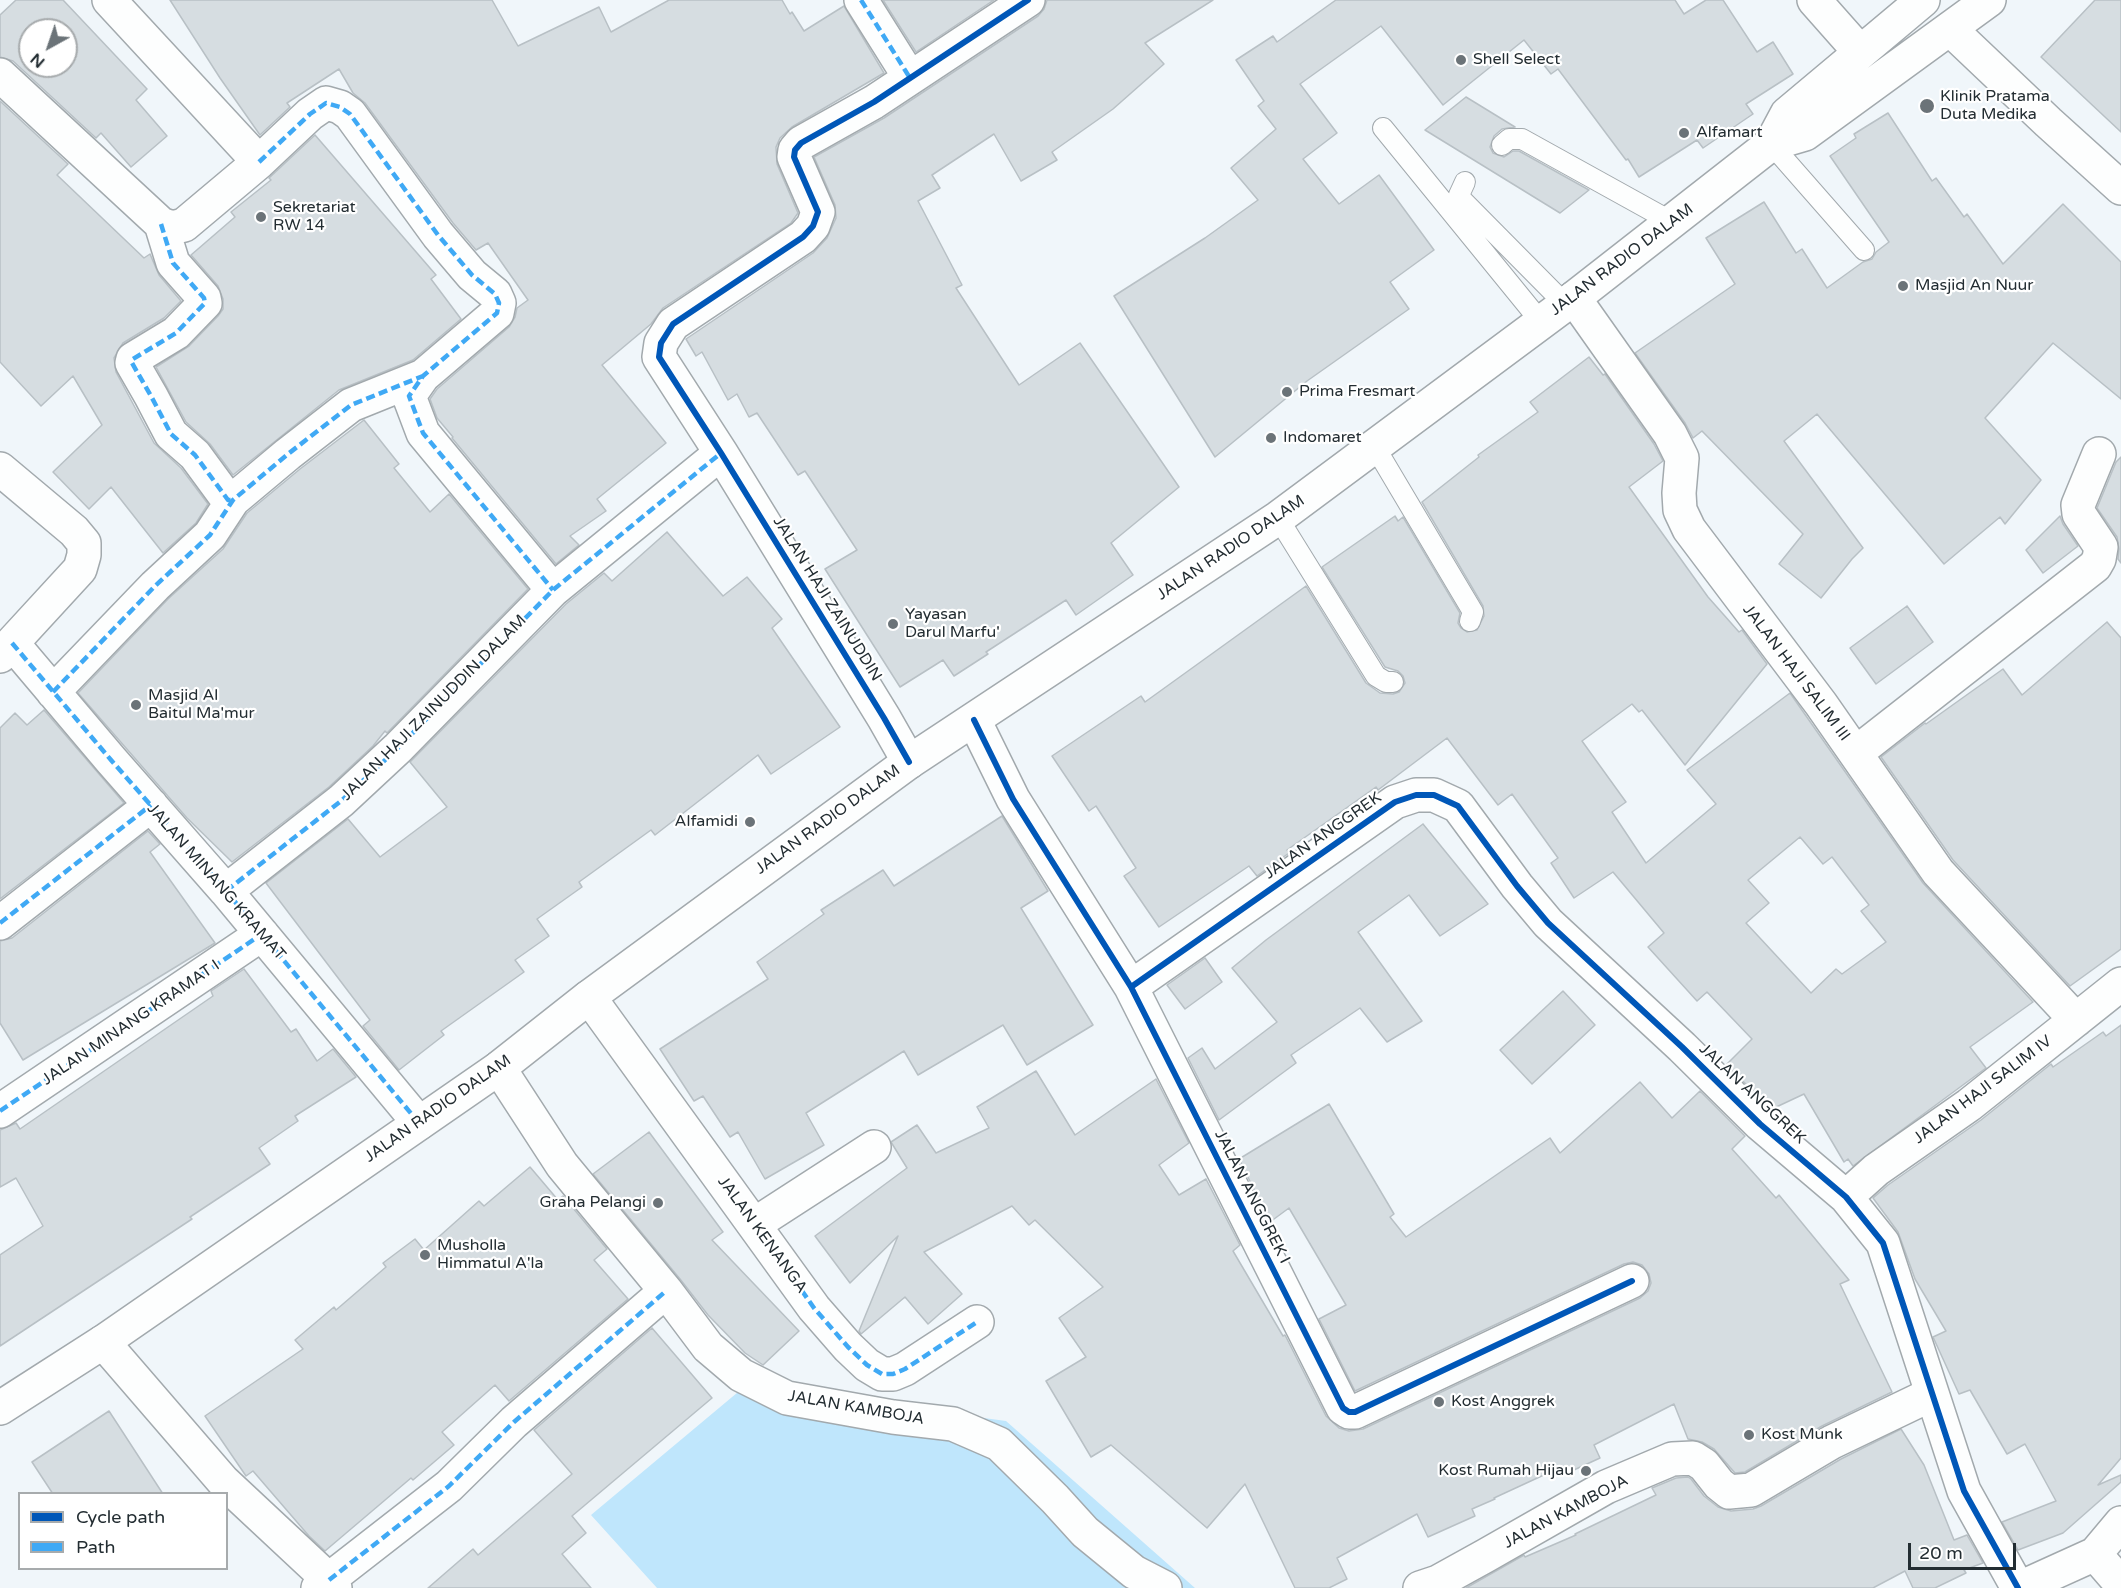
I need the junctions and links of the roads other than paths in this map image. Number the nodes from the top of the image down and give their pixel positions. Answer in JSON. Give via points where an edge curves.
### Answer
{"nodes":[{"id":1,"x":109,"y":0,"type":"edge"},
{"id":2,"x":861,"y":0,"type":"edge"},
{"id":3,"x":1028,"y":0,"type":"edge"},
{"id":4,"x":1814,"y":0,"type":"edge"},
{"id":5,"x":1923,"y":0,"type":"edge"},
{"id":6,"x":1989,"y":0,"type":"edge"},
{"id":7,"x":1950,"y":29,"type":"junction"},
{"id":8,"x":1860,"y":52,"type":"junction"},
{"id":9,"x":0,"y":75,"type":"edge"},
{"id":10,"x":910,"y":78,"type":"junction"},
{"id":11,"x":1383,"y":128,"type":"dead end"},
{"id":12,"x":1771,"y":144,"type":"junction"},
{"id":13,"x":1502,"y":145,"type":"dead end"},
{"id":14,"x":259,"y":162,"type":"junction"},
{"id":15,"x":1465,"y":182,"type":"dead end"},
{"id":16,"x":2121,"y":188,"type":"edge"},
{"id":17,"x":1672,"y":222,"type":"junction"},
{"id":18,"x":161,"y":224,"type":"junction"},
{"id":19,"x":1864,"y":250,"type":"dead end"},
{"id":20,"x":1560,"y":308,"type":"junction"},
{"id":21,"x":423,"y":376,"type":"junction"},
{"id":22,"x":1375,"y":447,"type":"junction"},
{"id":23,"x":721,"y":453,"type":"junction"},
{"id":24,"x":2099,"y":454,"type":"dead end"},
{"id":25,"x":0,"y":469,"type":"edge"},
{"id":26,"x":233,"y":500,"type":"junction"},
{"id":27,"x":1278,"y":518,"type":"junction"},
{"id":28,"x":553,"y":590,"type":"junction"},
{"id":29,"x":1470,"y":621,"type":"dead end"},
{"id":30,"x":6,"y":650,"type":"edge"},
{"id":31,"x":1393,"y":682,"type":"dead end"},
{"id":32,"x":53,"y":692,"type":"junction"},
{"id":33,"x":974,"y":720,"type":"junction"},
{"id":34,"x":1856,"y":753,"type":"junction"},
{"id":35,"x":909,"y":762,"type":"junction"},
{"id":36,"x":151,"y":806,"type":"junction"},
{"id":37,"x":226,"y":891,"type":"junction"},
{"id":38,"x":0,"y":923,"type":"edge"},
{"id":39,"x":262,"y":934,"type":"junction"},
{"id":40,"x":2121,"y":984,"type":"edge"},
{"id":41,"x":1131,"y":987,"type":"junction"},
{"id":42,"x":589,"y":996,"type":"junction"},
{"id":43,"x":2076,"y":1020,"type":"junction"},
{"id":44,"x":499,"y":1068,"type":"junction"},
{"id":45,"x":0,"y":1111,"type":"edge"},
{"id":46,"x":418,"y":1123,"type":"junction"},
{"id":47,"x":874,"y":1147,"type":"dead end"},
{"id":48,"x":1846,"y":1197,"type":"junction"},
{"id":49,"x":755,"y":1224,"type":"junction"},
{"id":50,"x":1632,"y":1281,"type":"dead end"},
{"id":51,"x":666,"y":1291,"type":"junction"},
{"id":52,"x":977,"y":1322,"type":"dead end"},
{"id":53,"x":104,"y":1342,"type":"junction"},
{"id":54,"x":1932,"y":1394,"type":"junction"},
{"id":55,"x":0,"y":1408,"type":"edge"},
{"id":56,"x":2121,"y":1523,"type":"edge"},
{"id":57,"x":2095,"y":1554,"type":"junction"},
{"id":58,"x":2121,"y":1584,"type":"edge"},
{"id":59,"x":327,"y":1585,"type":"edge"},
{"id":60,"x":1433,"y":1586,"type":"edge"},
{"id":61,"x":1165,"y":1588,"type":"edge"},
{"id":62,"x":2019,"y":1588,"type":"edge"}],
"edges":[{"from":1,"to":14,"type":"street"},
{"from":2,"to":10,"type":"street"},
{"from":3,"to":10,"type":"street"},
{"from":4,"to":8,"type":"street"},
{"from":5,"to":8,"type":"street","name":"JALAN RADIO DALAM"},
{"from":6,"to":7,"type":"street","name":"JALAN RADIO DALAM"},
{"from":7,"to":12,"type":"street","name":"JALAN RADIO DALAM","via":[[1805,134]]},
{"from":7,"to":16,"type":"street"},
{"from":8,"to":12,"type":"street","name":"JALAN RADIO DALAM","via":[[1787,114]]},
{"from":9,"to":18,"type":"street"},
{"from":10,"to":23,"type":"street","name":"JALAN HAJI ZAINUDDIN","via":[[801,143],[794,157],[818,212],[813,226],[803,237],[673,324],[661,344],[659,357]]},
{"from":11,"to":20,"type":"lane"},
{"from":12,"to":17,"type":"street","name":"JALAN RADIO DALAM"},
{"from":12,"to":19,"type":"lane"},
{"from":13,"to":17,"type":"lane","via":[[1509,139],[1522,140]]},
{"from":14,"to":18,"type":"street","via":[[184,225],[172,228]]},
{"from":14,"to":21,"type":"street","via":[[326,103],[340,107],[350,114],[438,235],[472,275],[495,294],[499,303],[497,313]]},
{"from":15,"to":20,"type":"lane","via":[[1459,195],[1462,201]]},
{"from":17,"to":20,"type":"street","name":"JALAN RADIO DALAM"},
{"from":18,"to":26,"type":"street","via":[[174,263],[205,303],[176,333],[132,363],[171,434],[195,455],[228,500]]},
{"from":20,"to":22,"type":"street","name":"JALAN RADIO DALAM"},
{"from":20,"to":34,"type":"street","name":"JALAN HAJI SALIM III","via":[[1670,434],[1682,458],[1679,501],[1689,529]]},
{"from":21,"to":26,"type":"street","via":[[351,405]]},
{"from":21,"to":28,"type":"street","via":[[408,396],[423,433]]},
{"from":22,"to":27,"type":"street","name":"JALAN RADIO DALAM"},
{"from":22,"to":29,"type":"lane","via":[[1473,612]]},
{"from":23,"to":28,"type":"street"},
{"from":23,"to":35,"type":"street","name":"JALAN HAJI ZAINUDDIN"},
{"from":24,"to":34,"type":"street","via":[[2078,505],[2079,514],[2101,547],[2095,566]]},
{"from":25,"to":30,"type":"street","via":[[84,543],[80,569]]},
{"from":26,"to":32,"type":"street","via":[[210,535]]},
{"from":27,"to":31,"type":"lane","via":[[1376,676]]},
{"from":27,"to":33,"type":"street","name":"JALAN RADIO DALAM"},
{"from":28,"to":37,"type":"street","name":"JALAN HAJI ZAINUDDIN DALAM","via":[[341,801]]},
{"from":30,"to":32,"type":"street","name":"JALAN MINANG KRAMAT"},
{"from":32,"to":36,"type":"street","name":"JALAN MINANG KRAMAT"},
{"from":33,"to":35,"type":"street","name":"JALAN RADIO DALAM"},
{"from":33,"to":41,"type":"street","via":[[1013,799]]},
{"from":34,"to":43,"type":"street","name":"JALAN HAJI SALIM III","via":[[1938,872]]},
{"from":35,"to":42,"type":"street","name":"JALAN RADIO DALAM"},
{"from":36,"to":37,"type":"street","name":"JALAN MINANG KRAMAT"},
{"from":36,"to":38,"type":"street"},
{"from":37,"to":39,"type":"street","name":"JALAN MINANG KRAMAT"},
{"from":39,"to":45,"type":"street","name":"JALAN MINANG KRAMAT I"},
{"from":39,"to":46,"type":"street","name":"JALAN MINANG KRAMAT"},
{"from":40,"to":43,"type":"street","name":"JALAN HAJI SALIM IV"},
{"from":41,"to":48,"type":"street","name":"JALAN ANGGREK","via":[[1395,802],[1416,795],[1434,795],[1458,806],[1548,923],[1760,1124]]},
{"from":41,"to":50,"type":"street","name":"JALAN ANGGREK I","via":[[1349,1412]]},
{"from":42,"to":44,"type":"street","name":"JALAN RADIO DALAM"},
{"from":42,"to":49,"type":"street","name":"JALAN KENANGA"},
{"from":43,"to":48,"type":"street","name":"JALAN HAJI SALIM IV","via":[[1969,1105],[1876,1170]]},
{"from":44,"to":46,"type":"street","name":"JALAN RADIO DALAM"},
{"from":44,"to":51,"type":"street","name":"JALAN KAMBOJA","via":[[562,1165]]},
{"from":46,"to":53,"type":"street","name":"JALAN RADIO DALAM"},
{"from":47,"to":49,"type":"street"},
{"from":48,"to":54,"type":"street","name":"JALAN ANGGREK","via":[[1883,1243]]},
{"from":49,"to":52,"type":"street","name":"JALAN KENANGA","via":[[814,1308],[854,1353],[882,1374],[905,1369]]},
{"from":51,"to":59,"type":"street","via":[[514,1422],[449,1486]]},
{"from":51,"to":61,"type":"street","name":"JALAN KAMBOJA","via":[[708,1347],[741,1375],[787,1398],[953,1424],[999,1444],[1085,1532],[1134,1572]]},
{"from":53,"to":55,"type":"street","name":"JALAN RADIO DALAM"},
{"from":53,"to":59,"type":"street","via":[[223,1480]]},
{"from":54,"to":60,"type":"street","name":"JALAN KAMBOJA","via":[[1832,1442],[1751,1490],[1729,1492],[1693,1458],[1672,1459],[1606,1487]]},
{"from":54,"to":62,"type":"street","name":"JALAN ANGGREK","via":[[1964,1491]]},
{"from":56,"to":57,"type":"street"},
{"from":57,"to":58,"type":"street"},
{"from":57,"to":62,"type":"street"}]}
